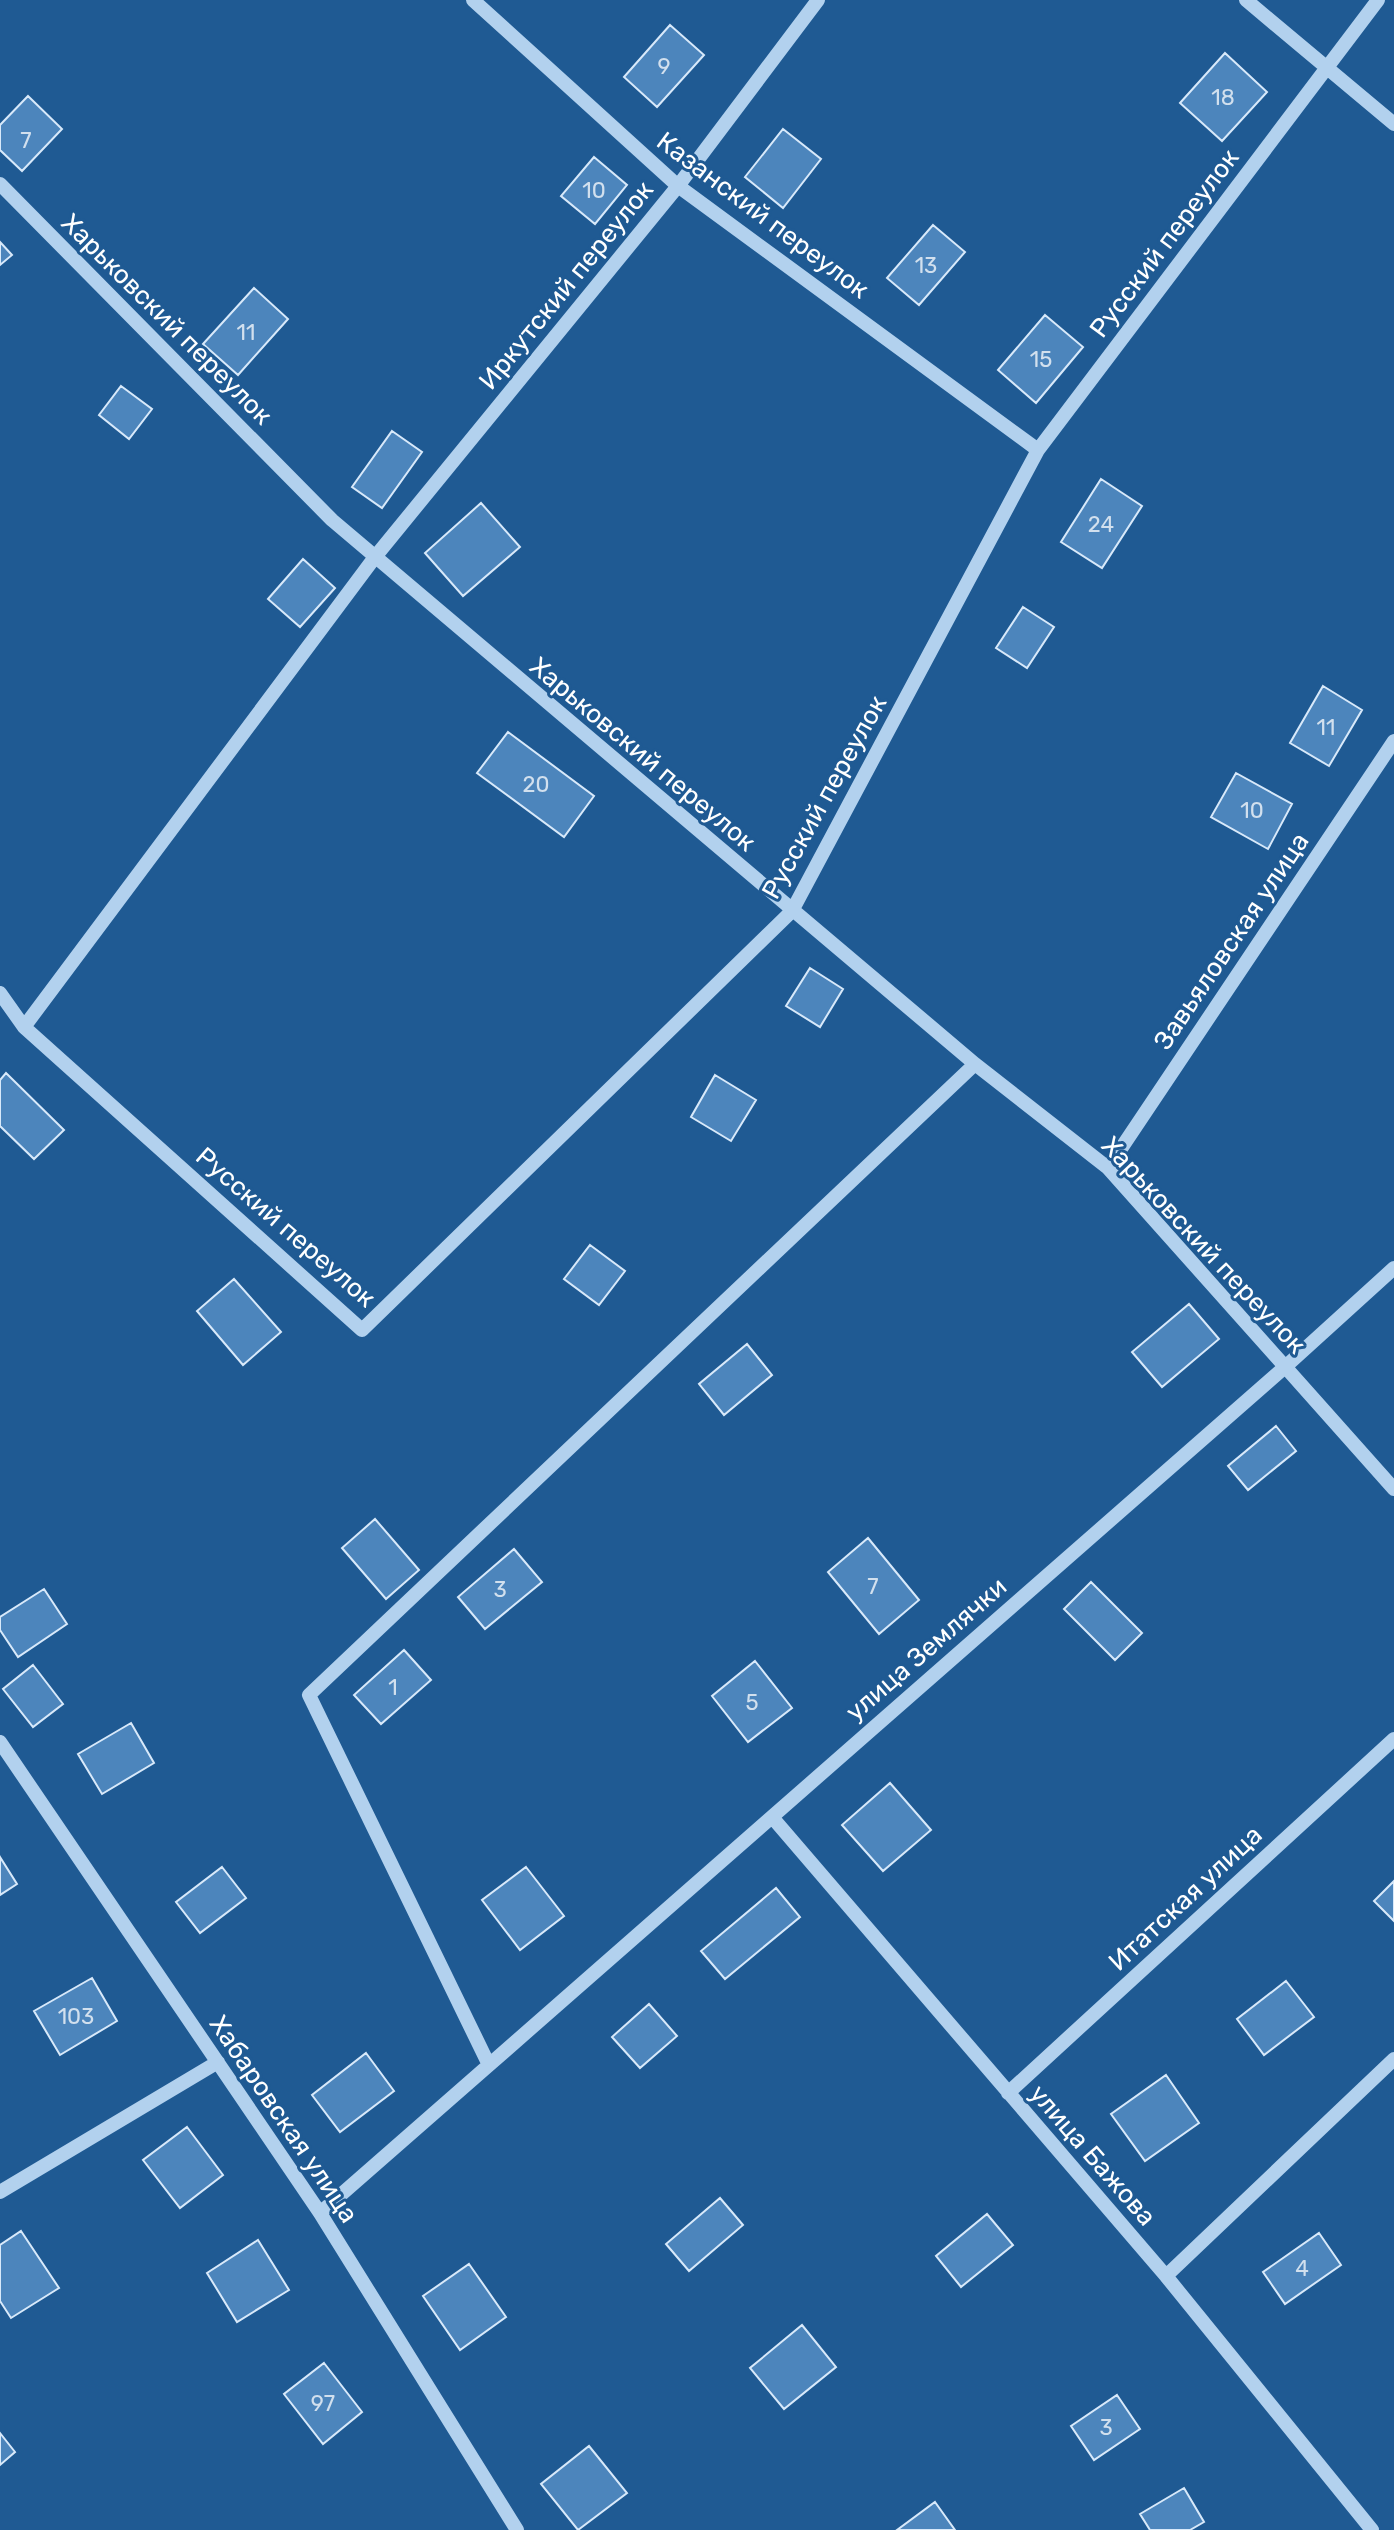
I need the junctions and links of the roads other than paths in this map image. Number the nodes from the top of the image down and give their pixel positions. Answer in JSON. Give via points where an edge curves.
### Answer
{"nodes":[{"id":1,"x":473,"y":0,"type":"edge"},
{"id":2,"x":818,"y":0,"type":"edge"},
{"id":3,"x":1246,"y":0,"type":"edge"},
{"id":4,"x":1378,"y":0,"type":"edge"},
{"id":5,"x":1326,"y":68,"type":"junction"},
{"id":6,"x":1394,"y":124,"type":"edge"},
{"id":7,"x":0,"y":184,"type":"edge"},
{"id":8,"x":678,"y":186,"type":"junction"},
{"id":9,"x":1038,"y":450,"type":"junction"},
{"id":10,"x":375,"y":557,"type":"junction"},
{"id":11,"x":1394,"y":741,"type":"edge"},
{"id":12,"x":792,"y":911,"type":"junction"},
{"id":13,"x":0,"y":993,"type":"edge"},
{"id":14,"x":24,"y":1027,"type":"junction"},
{"id":15,"x":975,"y":1064,"type":"junction"},
{"id":16,"x":1108,"y":1168,"type":"junction"},
{"id":17,"x":1394,"y":1268,"type":"edge"},
{"id":18,"x":1285,"y":1367,"type":"junction"},
{"id":19,"x":1394,"y":1489,"type":"edge"},
{"id":20,"x":1394,"y":1739,"type":"edge"},
{"id":21,"x":0,"y":1742,"type":"edge"},
{"id":22,"x":772,"y":1817,"type":"junction"},
{"id":23,"x":1394,"y":2059,"type":"edge"},
{"id":24,"x":218,"y":2062,"type":"junction"},
{"id":25,"x":489,"y":2065,"type":"junction"},
{"id":26,"x":1008,"y":2093,"type":"junction"},
{"id":27,"x":0,"y":2192,"type":"edge"},
{"id":28,"x":320,"y":2213,"type":"junction"},
{"id":29,"x":1166,"y":2276,"type":"junction"},
{"id":30,"x":517,"y":2530,"type":"edge"},
{"id":31,"x":1372,"y":2530,"type":"edge"}],
"edges":[{"from":1,"to":8,"type":"street","name":"Казанский переулок"},
{"from":2,"to":8,"type":"street","name":"Иркутский переулок"},
{"from":3,"to":5,"type":"street"},
{"from":4,"to":5,"type":"street","name":"Русский переулок"},
{"from":5,"to":6,"type":"street"},
{"from":5,"to":9,"type":"street","name":"Русский переулок"},
{"from":7,"to":10,"type":"street","name":"Харьковский переулок","via":[[332,520]]},
{"from":8,"to":9,"type":"street","name":"Казанский переулок"},
{"from":8,"to":10,"type":"street","name":"Иркутский переулок"},
{"from":9,"to":12,"type":"street","name":"Русский переулок"},
{"from":10,"to":12,"type":"street","name":"Харьковский переулок"},
{"from":10,"to":14,"type":"street","name":"Иркутский переулок"},
{"from":11,"to":16,"type":"street","name":"Завьяловская улица"},
{"from":12,"to":14,"type":"street","name":"Русский переулок","via":[[362,1330]]},
{"from":12,"to":15,"type":"street","name":"Харьковский переулок"},
{"from":13,"to":14,"type":"street","name":"Русский переулок"},
{"from":15,"to":16,"type":"street","name":"Харьковский переулок"},
{"from":15,"to":25,"type":"street","via":[[309,1695]]},
{"from":16,"to":18,"type":"street","name":"Харьковский переулок"},
{"from":17,"to":18,"type":"street","name":"улица Землячки"},
{"from":18,"to":19,"type":"street","name":"Харьковский переулок"},
{"from":18,"to":22,"type":"street","name":"улица Землячки"},
{"from":20,"to":26,"type":"street","name":"Итатская улица"},
{"from":21,"to":24,"type":"street","name":"Хабаровская улица"},
{"from":22,"to":25,"type":"street","name":"улица Землячки"},
{"from":22,"to":26,"type":"street","name":"улица Бажова"},
{"from":23,"to":29,"type":"street"},
{"from":24,"to":27,"type":"street"},
{"from":24,"to":28,"type":"street","name":"Хабаровская улица"},
{"from":25,"to":28,"type":"street","name":"улица Землячки"},
{"from":26,"to":29,"type":"street","name":"улица Бажова"},
{"from":28,"to":30,"type":"street","name":"Хабаровская улица"},
{"from":29,"to":31,"type":"street","name":"улица Бажова"}]}
